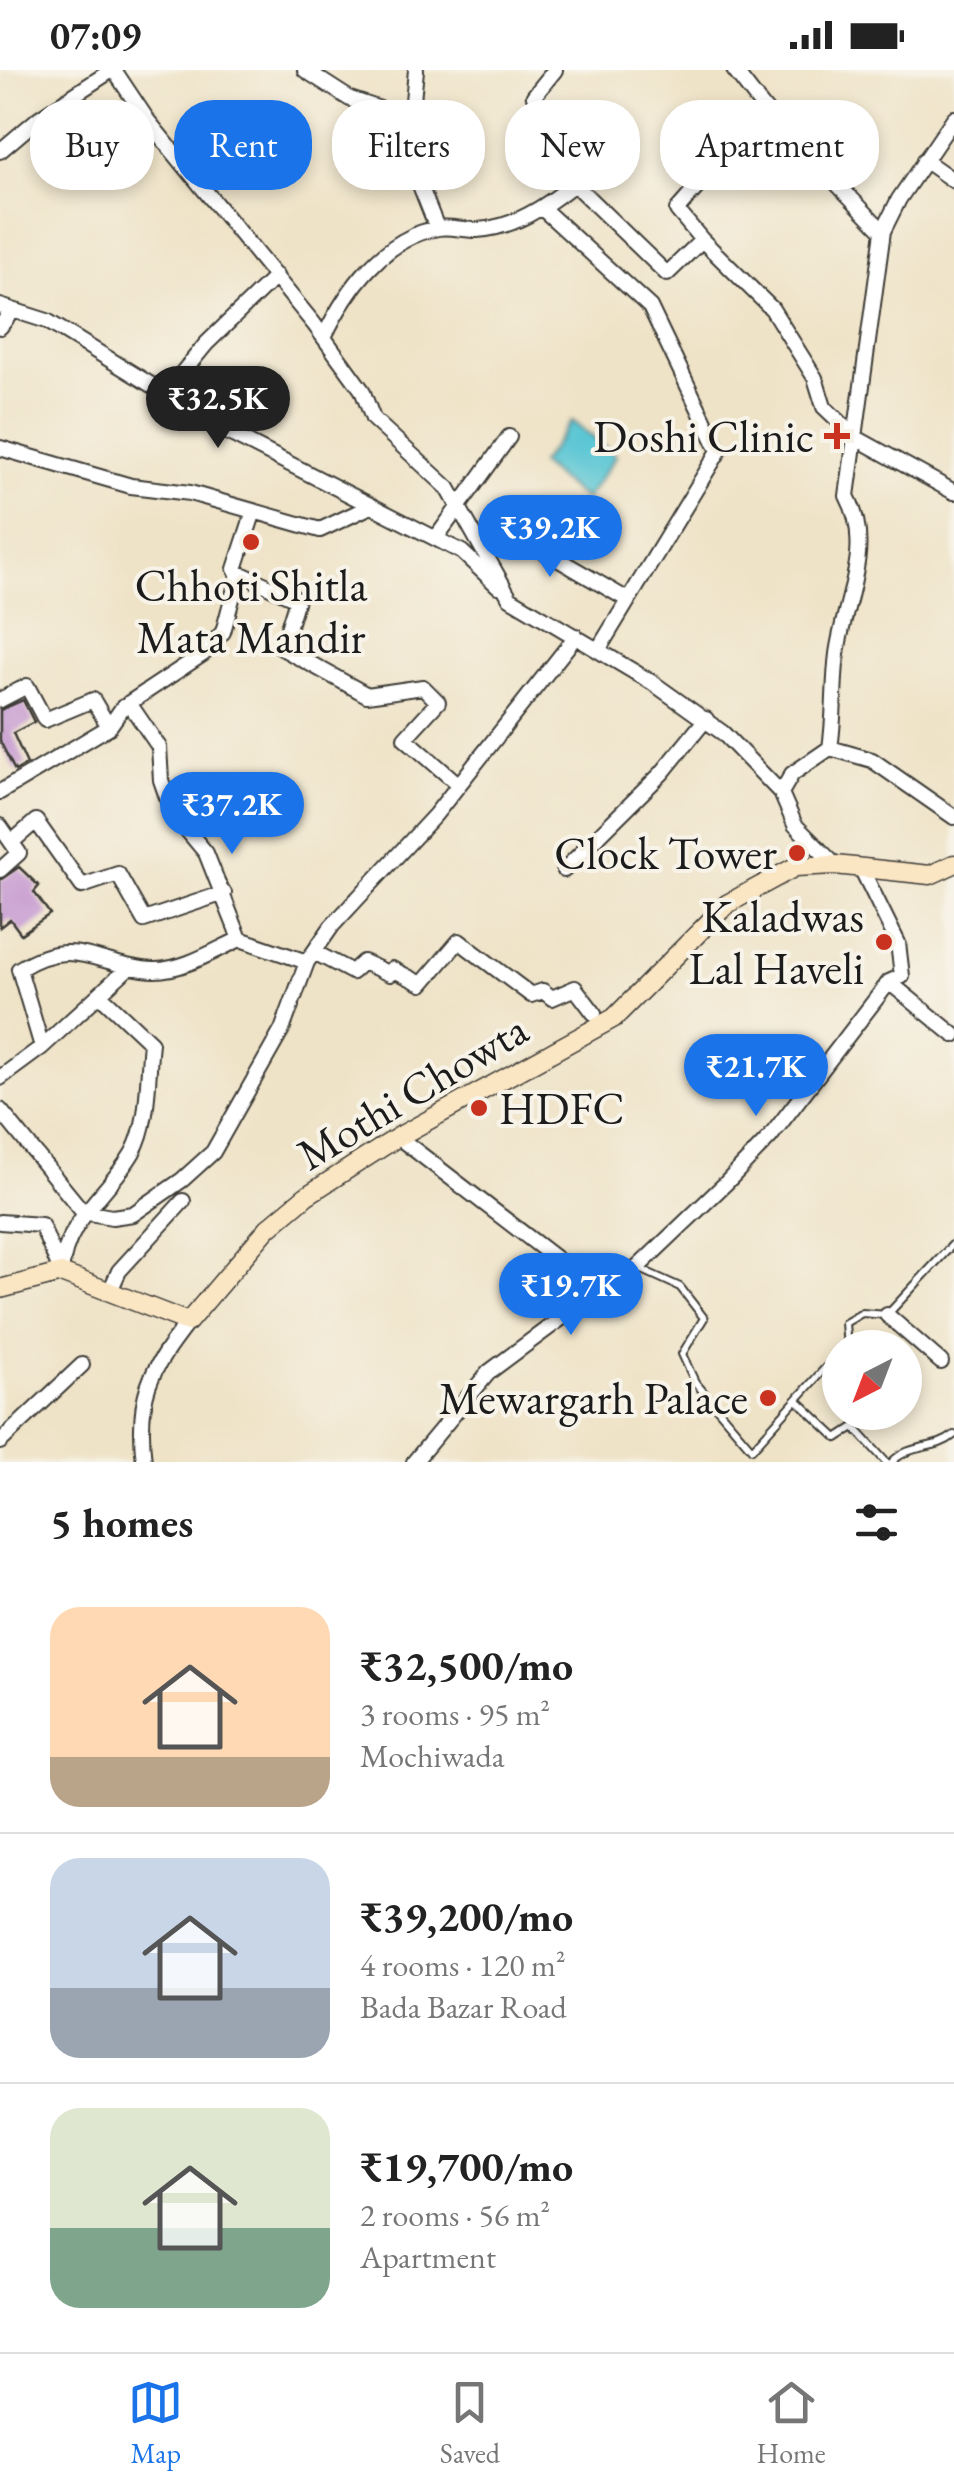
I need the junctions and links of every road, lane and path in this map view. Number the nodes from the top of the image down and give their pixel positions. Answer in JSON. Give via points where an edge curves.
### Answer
{"nodes":[{"id":1,"x":113,"y":70,"type":"edge"},
{"id":2,"x":305,"y":70,"type":"edge"},
{"id":3,"x":340,"y":70,"type":"edge"},
{"id":4,"x":416,"y":70,"type":"edge"},
{"id":5,"x":555,"y":70,"type":"edge"},
{"id":6,"x":734,"y":70,"type":"edge"},
{"id":7,"x":327,"y":84,"type":"junction"},
{"id":8,"x":353,"y":100,"type":"edge"},
{"id":9,"x":413,"y":100,"type":"edge"},
{"id":10,"x":537,"y":100,"type":"edge"},
{"id":11,"x":757,"y":100,"type":"edge"},
{"id":12,"x":954,"y":118,"type":"edge"},
{"id":13,"x":0,"y":151,"type":"edge"},
{"id":14,"x":924,"y":160,"type":"junction"},
{"id":15,"x":954,"y":181,"type":"edge"},
{"id":16,"x":422,"y":190,"type":"edge"},
{"id":17,"x":566,"y":190,"type":"edge"},
{"id":18,"x":580,"y":190,"type":"edge"},
{"id":19,"x":695,"y":190,"type":"edge"},
{"id":20,"x":844,"y":190,"type":"edge"},
{"id":21,"x":543,"y":208,"type":"junction"},
{"id":22,"x":437,"y":228,"type":"junction"},
{"id":23,"x":883,"y":230,"type":"junction"},
{"id":24,"x":702,"y":240,"type":"junction"},
{"id":25,"x":276,"y":276,"type":"junction"},
{"id":26,"x":6,"y":308,"type":"edge"},
{"id":27,"x":0,"y":328,"type":"edge"},
{"id":28,"x":324,"y":337,"type":"junction"},
{"id":29,"x":164,"y":395,"type":"junction"},
{"id":30,"x":509,"y":438,"type":"dead end"},
{"id":31,"x":858,"y":439,"type":"junction"},
{"id":32,"x":0,"y":448,"type":"edge"},
{"id":33,"x":954,"y":492,"type":"edge"},
{"id":34,"x":458,"y":505,"type":"junction"},
{"id":35,"x":371,"y":506,"type":"junction"},
{"id":36,"x":253,"y":514,"type":"junction"},
{"id":37,"x":494,"y":522,"type":"dead end"},
{"id":38,"x":436,"y":538,"type":"junction"},
{"id":39,"x":239,"y":573,"type":"junction"},
{"id":40,"x":510,"y":598,"type":"junction"},
{"id":41,"x":628,"y":600,"type":"junction"},
{"id":42,"x":576,"y":636,"type":"junction"},
{"id":43,"x":598,"y":650,"type":"junction"},
{"id":44,"x":0,"y":700,"type":"edge"},
{"id":45,"x":126,"y":705,"type":"junction"},
{"id":46,"x":706,"y":719,"type":"junction"},
{"id":47,"x":109,"y":727,"type":"junction"},
{"id":48,"x":830,"y":748,"type":"junction"},
{"id":49,"x":459,"y":785,"type":"junction"},
{"id":50,"x":0,"y":792,"type":"edge"},
{"id":51,"x":781,"y":792,"type":"junction"},
{"id":52,"x":954,"y":816,"type":"edge"},
{"id":53,"x":0,"y":826,"type":"edge"},
{"id":54,"x":12,"y":842,"type":"junction"},
{"id":55,"x":954,"y":864,"type":"edge"},
{"id":56,"x":835,"y":865,"type":"junction"},
{"id":57,"x":0,"y":870,"type":"edge"},
{"id":58,"x":564,"y":870,"type":"dead end"},
{"id":59,"x":862,"y":870,"type":"junction"},
{"id":60,"x":224,"y":893,"type":"junction"},
{"id":61,"x":240,"y":938,"type":"junction"},
{"id":62,"x":310,"y":957,"type":"junction"},
{"id":63,"x":129,"y":966,"type":"junction"},
{"id":64,"x":19,"y":969,"type":"junction"},
{"id":65,"x":0,"y":971,"type":"edge"},
{"id":66,"x":889,"y":982,"type":"junction"},
{"id":67,"x":100,"y":995,"type":"junction"},
{"id":68,"x":594,"y":1013,"type":"dead end"},
{"id":69,"x":954,"y":1034,"type":"edge"},
{"id":70,"x":42,"y":1047,"type":"junction"},
{"id":71,"x":0,"y":1078,"type":"edge"},
{"id":72,"x":0,"y":1110,"type":"edge"},
{"id":73,"x":398,"y":1137,"type":"junction"},
{"id":74,"x":183,"y":1201,"type":"dead end"},
{"id":75,"x":83,"y":1212,"type":"junction"},
{"id":76,"x":0,"y":1222,"type":"edge"},
{"id":77,"x":954,"y":1244,"type":"edge"},
{"id":78,"x":638,"y":1268,"type":"junction"},
{"id":79,"x":61,"y":1272,"type":"junction"},
{"id":80,"x":0,"y":1288,"type":"edge"},
{"id":81,"x":110,"y":1290,"type":"junction"},
{"id":82,"x":598,"y":1291,"type":"junction"},
{"id":83,"x":887,"y":1316,"type":"junction"},
{"id":84,"x":188,"y":1322,"type":"junction"},
{"id":85,"x":845,"y":1330,"type":"edge"},
{"id":86,"x":941,"y":1362,"type":"dead end"},
{"id":87,"x":82,"y":1365,"type":"dead end"},
{"id":88,"x":822,"y":1372,"type":"edge"},
{"id":89,"x":798,"y":1401,"type":"junction"},
{"id":90,"x":954,"y":1435,"type":"edge"},
{"id":91,"x":0,"y":1442,"type":"edge"},
{"id":92,"x":144,"y":1462,"type":"edge"},
{"id":93,"x":414,"y":1462,"type":"edge"},
{"id":94,"x":889,"y":1462,"type":"edge"}],
"edges":[{"from":1,"to":13,"type":"street"},
{"from":1,"to":25,"type":"street"},
{"from":2,"to":7,"type":"street"},
{"from":3,"to":7,"type":"street"},
{"from":4,"to":9,"type":"street"},
{"from":5,"to":10,"type":"street"},
{"from":6,"to":11,"type":"street"},
{"from":7,"to":8,"type":"street"},
{"from":12,"to":14,"type":"street"},
{"from":14,"to":15,"type":"street"},
{"from":14,"to":23,"type":"street"},
{"from":16,"to":22,"type":"street"},
{"from":17,"to":21,"type":"street"},
{"from":18,"to":24,"type":"street","via":[[667,274]]},
{"from":19,"to":24,"type":"street","via":[[677,210]]},
{"from":20,"to":23,"type":"street"},
{"from":21,"to":22,"type":"street","via":[[481,230]]},
{"from":21,"to":41,"type":"street","via":[[650,307],[719,452]]},
{"from":22,"to":28,"type":"street","via":[[396,246],[346,292]]},
{"from":23,"to":31,"type":"street"},
{"from":24,"to":31,"type":"street","via":[[772,309],[815,378],[824,407]]},
{"from":25,"to":28,"type":"street"},
{"from":25,"to":29,"type":"street"},
{"from":26,"to":27,"type":"street"},
{"from":26,"to":29,"type":"street","via":[[47,320]]},
{"from":28,"to":34,"type":"street","via":[[362,390],[373,418]]},
{"from":29,"to":35,"type":"street"},
{"from":30,"to":34,"type":"street"},
{"from":31,"to":33,"type":"street"},
{"from":31,"to":48,"type":"street","via":[[847,496],[860,518],[856,578],[836,658]]},
{"from":32,"to":36,"type":"street"},
{"from":34,"to":38,"type":"street"},
{"from":34,"to":40,"type":"street"},
{"from":35,"to":36,"type":"street","via":[[320,530]]},
{"from":35,"to":38,"type":"street"},
{"from":36,"to":39,"type":"street"},
{"from":37,"to":41,"type":"street"},
{"from":38,"to":40,"type":"street","via":[[462,552]]},
{"from":39,"to":45,"type":"street","via":[[223,632],[203,654]]},
{"from":39,"to":49,"type":"street","via":[[296,599],[282,648],[368,695],[423,687],[438,702],[406,738]]},
{"from":40,"to":42,"type":"street"},
{"from":41,"to":43,"type":"street"},
{"from":42,"to":43,"type":"street"},
{"from":42,"to":49,"type":"street"},
{"from":43,"to":46,"type":"street"},
{"from":44,"to":47,"type":"street","via":[[27,686],[44,720],[94,700]]},
{"from":45,"to":47,"type":"street"},
{"from":45,"to":60,"type":"street","via":[[158,747],[172,812],[206,853]]},
{"from":46,"to":51,"type":"street"},
{"from":46,"to":58,"type":"street","via":[[662,774]]},
{"from":47,"to":50,"type":"street"},
{"from":48,"to":51,"type":"street","via":[[792,774]]},
{"from":48,"to":52,"type":"street","via":[[872,760]]},
{"from":49,"to":62,"type":"street"},
{"from":51,"to":56,"type":"street","via":[[796,825]]},
{"from":53,"to":54,"type":"street"},
{"from":54,"to":57,"type":"street","via":[[19,853]]},
{"from":54,"to":60,"type":"street","via":[[36,821],[82,886],[118,874],[144,920]]},
{"from":55,"to":59,"type":"main road","name":"Mothi Chowta","via":[[930,875]]},
{"from":56,"to":59,"type":"main road","name":"Mothi Chowta"},
{"from":56,"to":73,"type":"main road","name":"Mothi Chowta","via":[[796,867],[727,904],[614,1018]]},
{"from":59,"to":66,"type":"street","via":[[898,944],[902,976]]},
{"from":60,"to":61,"type":"street"},
{"from":61,"to":62,"type":"street"},
{"from":61,"to":63,"type":"street","via":[[158,970]]},
{"from":62,"to":68,"type":"street","via":[[352,972],[363,962],[422,984],[458,940],[532,996],[543,991],[552,998],[575,988]]},
{"from":62,"to":75,"type":"street","via":[[282,1030],[213,1152],[133,1214]]},
{"from":63,"to":64,"type":"street","via":[[82,951],[34,959]]},
{"from":63,"to":67,"type":"street"},
{"from":64,"to":65,"type":"street"},
{"from":64,"to":70,"type":"street"},
{"from":66,"to":69,"type":"street"},
{"from":66,"to":78,"type":"street","via":[[770,1137]]},
{"from":67,"to":70,"type":"street"},
{"from":67,"to":75,"type":"street","via":[[151,1043],[134,1151]]},
{"from":70,"to":71,"type":"street"},
{"from":72,"to":75,"type":"street"},
{"from":73,"to":82,"type":"street"},
{"from":73,"to":84,"type":"main road","name":"Mothi Chowta","via":[[268,1228]]},
{"from":74,"to":81,"type":"street","via":[[119,1271]]},
{"from":75,"to":79,"type":"street"},
{"from":76,"to":79,"type":"street","via":[[40,1224]]},
{"from":77,"to":83,"type":"lane"},
{"from":78,"to":82,"type":"street"},
{"from":78,"to":89,"type":"lane","via":[[680,1287],[704,1318],[682,1354],[695,1382],[752,1448]]},
{"from":79,"to":80,"type":"main road"},
{"from":79,"to":81,"type":"main road"},
{"from":81,"to":84,"type":"main road"},
{"from":82,"to":93,"type":"street","via":[[488,1372]]},
{"from":83,"to":85,"type":"lane","via":[[862,1312]]},
{"from":83,"to":86,"type":"street"},
{"from":84,"to":92,"type":"street","via":[[152,1368]]},
{"from":87,"to":91,"type":"street"},
{"from":88,"to":89,"type":"lane"},
{"from":89,"to":94,"type":"lane","via":[[837,1438],[854,1427]]},
{"from":90,"to":94,"type":"lane","via":[[907,1448]]}]}
